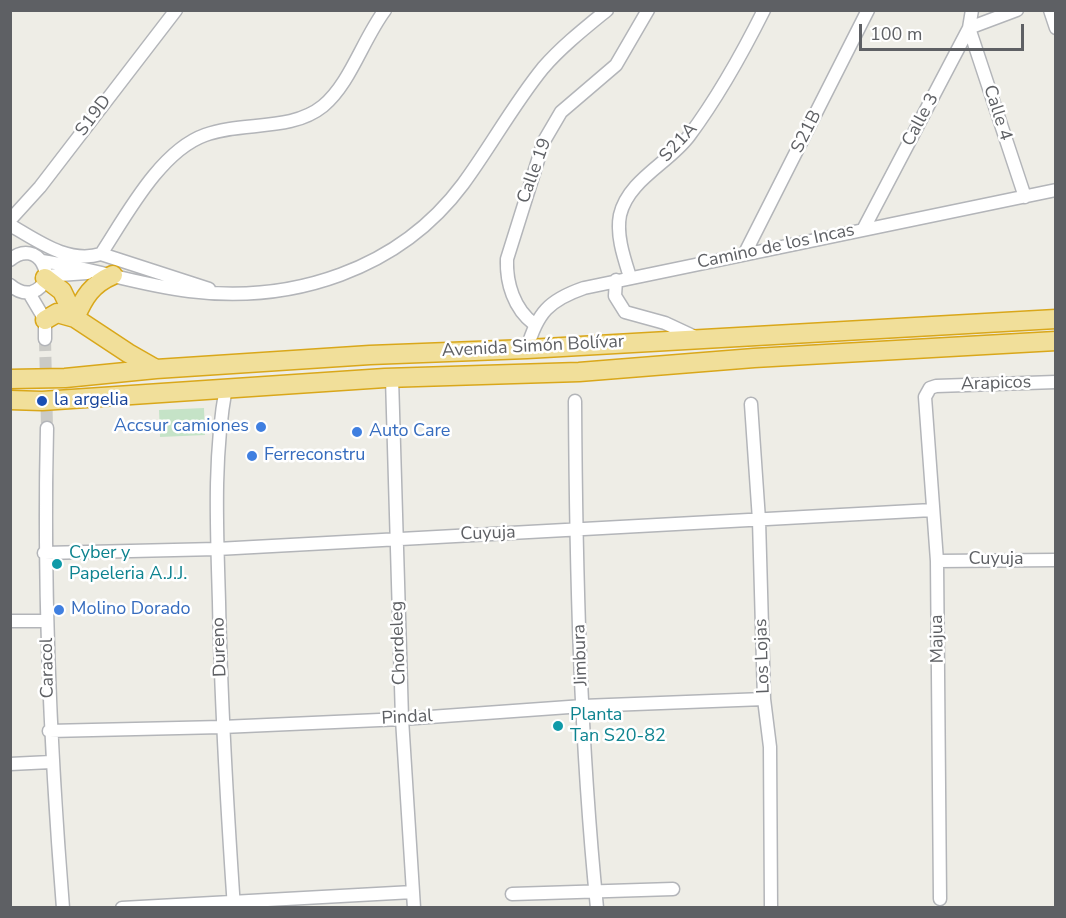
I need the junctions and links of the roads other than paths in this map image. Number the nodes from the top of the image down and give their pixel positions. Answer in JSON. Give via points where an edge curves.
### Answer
{"nodes":[{"id":1,"x":176,"y":10,"type":"edge"},
{"id":2,"x":385,"y":10,"type":"edge"},
{"id":3,"x":607,"y":10,"type":"edge"},
{"id":4,"x":648,"y":10,"type":"edge"},
{"id":5,"x":764,"y":10,"type":"edge"},
{"id":6,"x":868,"y":10,"type":"edge"},
{"id":7,"x":972,"y":10,"type":"edge"},
{"id":8,"x":1017,"y":10,"type":"edge"},
{"id":9,"x":1050,"y":10,"type":"edge"},
{"id":10,"x":969,"y":28,"type":"junction"},
{"id":11,"x":1056,"y":28,"type":"edge"},
{"id":12,"x":1056,"y":190,"type":"edge"},
{"id":13,"x":1025,"y":197,"type":"junction"},
{"id":14,"x":10,"y":220,"type":"edge"},
{"id":15,"x":10,"y":225,"type":"edge"},
{"id":16,"x":864,"y":228,"type":"junction"},
{"id":17,"x":745,"y":253,"type":"junction"},
{"id":18,"x":101,"y":254,"type":"junction"},
{"id":19,"x":12,"y":255,"type":"edge"},
{"id":20,"x":44,"y":272,"type":"junction"},
{"id":21,"x":107,"y":274,"type":"junction"},
{"id":22,"x":630,"y":278,"type":"junction"},
{"id":23,"x":616,"y":280,"type":"junction"},
{"id":24,"x":12,"y":290,"type":"edge"},
{"id":25,"x":30,"y":292,"type":"junction"},
{"id":26,"x":212,"y":292,"type":"junction"},
{"id":27,"x":75,"y":318,"type":"junction"},
{"id":28,"x":1056,"y":319,"type":"edge"},
{"id":29,"x":45,"y":320,"type":"junction"},
{"id":30,"x":534,"y":324,"type":"junction"},
{"id":31,"x":696,"y":338,"type":"junction"},
{"id":32,"x":45,"y":339,"type":"tunnel mouth"},
{"id":33,"x":1056,"y":341,"type":"edge"},
{"id":34,"x":527,"y":349,"type":"junction"},
{"id":35,"x":156,"y":369,"type":"junction"},
{"id":36,"x":393,"y":378,"type":"junction"},
{"id":37,"x":10,"y":379,"type":"edge"},
{"id":38,"x":1056,"y":382,"type":"edge"},
{"id":39,"x":936,"y":386,"type":"joint"},
{"id":40,"x":226,"y":387,"type":"junction"},
{"id":41,"x":10,"y":400,"type":"edge"},
{"id":42,"x":575,"y":402,"type":"dead end"},
{"id":43,"x":751,"y":404,"type":"dead end"},
{"id":44,"x":46,"y":428,"type":"tunnel mouth"},
{"id":45,"x":932,"y":510,"type":"junction"},
{"id":46,"x":759,"y":520,"type":"junction"},
{"id":47,"x":576,"y":531,"type":"junction"},
{"id":48,"x":395,"y":538,"type":"junction"},
{"id":49,"x":217,"y":549,"type":"junction"},
{"id":50,"x":44,"y":553,"type":"junction"},
{"id":51,"x":1056,"y":560,"type":"edge"},
{"id":52,"x":937,"y":561,"type":"junction"},
{"id":53,"x":10,"y":621,"type":"edge"},
{"id":54,"x":46,"y":621,"type":"junction"},
{"id":55,"x":764,"y":699,"type":"junction"},
{"id":56,"x":583,"y":706,"type":"junction"},
{"id":57,"x":402,"y":719,"type":"junction"},
{"id":58,"x":222,"y":727,"type":"junction"},
{"id":59,"x":49,"y":731,"type":"junction"},
{"id":60,"x":51,"y":762,"type":"junction"},
{"id":61,"x":10,"y":764,"type":"edge"},
{"id":62,"x":673,"y":889,"type":"dead end"},
{"id":63,"x":596,"y":891,"type":"junction"},
{"id":64,"x":413,"y":892,"type":"junction"},
{"id":65,"x":512,"y":894,"type":"dead end"},
{"id":66,"x":940,"y":898,"type":"dead end"},
{"id":67,"x":233,"y":905,"type":"edge"},
{"id":68,"x":63,"y":908,"type":"edge"},
{"id":69,"x":122,"y":908,"type":"edge"},
{"id":70,"x":414,"y":908,"type":"edge"},
{"id":71,"x":597,"y":908,"type":"edge"},
{"id":72,"x":771,"y":908,"type":"edge"}],
"edges":[{"from":1,"to":14,"type":"street","name":"S19D","via":[[40,187]]},
{"from":2,"to":18,"type":"street","via":[[340,88],[322,107],[282,122],[220,131],[189,143],[164,164]]},
{"from":3,"to":26,"type":"street","via":[[544,67],[462,185],[420,230],[360,268],[332,279],[296,288]]},
{"from":4,"to":30,"type":"street","name":"Calle 19","via":[[615,65],[561,112],[538,155],[507,259],[512,291],[520,310]]},
{"from":5,"to":22,"type":"street","name":"S21A","via":[[713,103],[687,139],[628,197],[620,215],[620,234]]},
{"from":6,"to":17,"type":"street","name":"S21B"},
{"from":7,"to":10,"type":"street","name":"Calle 3"},
{"from":8,"to":10,"type":"street"},
{"from":9,"to":11,"type":"street"},
{"from":10,"to":13,"type":"street","name":"Calle 4"},
{"from":10,"to":16,"type":"street","name":"Calle 3"},
{"from":12,"to":13,"type":"street","name":"Camino de los Incas"},
{"from":13,"to":16,"type":"street","name":"Camino de los Incas"},
{"from":15,"to":18,"type":"street","via":[[57,251],[79,256]]},
{"from":16,"to":17,"type":"street","name":"Camino de los Incas"},
{"from":17,"to":22,"type":"street","name":"Camino de los Incas"},
{"from":18,"to":26,"type":"street","via":[[204,285]]},
{"from":19,"to":20,"type":"street","via":[[26,253]]},
{"from":20,"to":21,"type":"street","via":[[78,266]]},
{"from":20,"to":25,"type":"street","via":[[39,288]]},
{"from":20,"to":27,"type":"highway","via":[[62,291]]},
{"from":21,"to":26,"type":"street"},
{"from":21,"to":27,"type":"highway","via":[[87,293]]},
{"from":22,"to":23,"type":"street","name":"Camino de los Incas"},
{"from":23,"to":30,"type":"street","name":"Camino de los Incas","via":[[568,294],[552,303]]},
{"from":23,"to":31,"type":"street","via":[[615,296],[625,312],[665,323]]},
{"from":24,"to":25,"type":"street"},
{"from":25,"to":29,"type":"street"},
{"from":27,"to":29,"type":"highway","via":[[57,313]]},
{"from":27,"to":35,"type":"highway"},
{"from":28,"to":31,"type":"highway","name":"Avenida Simón Bolívar"},
{"from":29,"to":32,"type":"street"},
{"from":30,"to":34,"type":"street","name":"Camino de los Incas"},
{"from":31,"to":34,"type":"highway","name":"Avenida Simón Bolívar"},
{"from":33,"to":36,"type":"highway","name":"Avenida Simón Bolívar","via":[[579,372]]},
{"from":34,"to":35,"type":"highway","name":"Avenida Simón Bolívar"},
{"from":35,"to":37,"type":"highway","name":"Avenida Simón Bolívar"},
{"from":36,"to":40,"type":"highway","name":"Avenida Simón Bolívar"},
{"from":36,"to":48,"type":"street","name":"Chordeleg"},
{"from":38,"to":39,"type":"street","name":"Arapicos"},
{"from":39,"to":45,"type":"street","name":"Majua","via":[[925,397]]},
{"from":40,"to":41,"type":"highway","name":"Avenida Simón Bolívar"},
{"from":40,"to":49,"type":"street","name":"Dureno","via":[[218,436]]},
{"from":42,"to":47,"type":"street","name":"Jimbura"},
{"from":43,"to":46,"type":"street","name":"Los Lojas"},
{"from":44,"to":50,"type":"street","name":"Caracol"},
{"from":45,"to":46,"type":"street","name":"Cuyuja"},
{"from":45,"to":52,"type":"street","name":"Majua"},
{"from":46,"to":47,"type":"street","name":"Cuyuja"},
{"from":46,"to":55,"type":"street","name":"Los Lojas"},
{"from":47,"to":48,"type":"street","name":"Cuyuja"},
{"from":47,"to":56,"type":"street","name":"Jimbura"},
{"from":48,"to":49,"type":"street","name":"Cuyuja"},
{"from":48,"to":57,"type":"street","name":"Chordeleg"},
{"from":49,"to":50,"type":"street","name":"Cuyuja"},
{"from":49,"to":58,"type":"street","name":"Dureno"},
{"from":50,"to":54,"type":"street","name":"Caracol"},
{"from":51,"to":52,"type":"street","name":"Cuyuja"},
{"from":52,"to":66,"type":"street","name":"Majua"},
{"from":53,"to":54,"type":"street"},
{"from":54,"to":59,"type":"street","name":"Caracol"},
{"from":55,"to":56,"type":"street","name":"Pindal"},
{"from":55,"to":72,"type":"street","name":"Los Lojas","via":[[770,747]]},
{"from":56,"to":57,"type":"street","name":"Pindal"},
{"from":56,"to":63,"type":"street","name":"Jimbura"},
{"from":57,"to":58,"type":"street","name":"Pindal"},
{"from":57,"to":64,"type":"street","name":"Chordeleg"},
{"from":58,"to":59,"type":"street","name":"Pindal"},
{"from":58,"to":67,"type":"street","name":"Dureno"},
{"from":59,"to":60,"type":"street","name":"Caracol"},
{"from":60,"to":61,"type":"street"},
{"from":60,"to":68,"type":"street","name":"Caracol"},
{"from":62,"to":63,"type":"street"},
{"from":63,"to":65,"type":"street"},
{"from":63,"to":71,"type":"street","name":"Jimbura"},
{"from":64,"to":67,"type":"street"},
{"from":64,"to":70,"type":"street","name":"Chordeleg"},
{"from":67,"to":69,"type":"street"}]}
